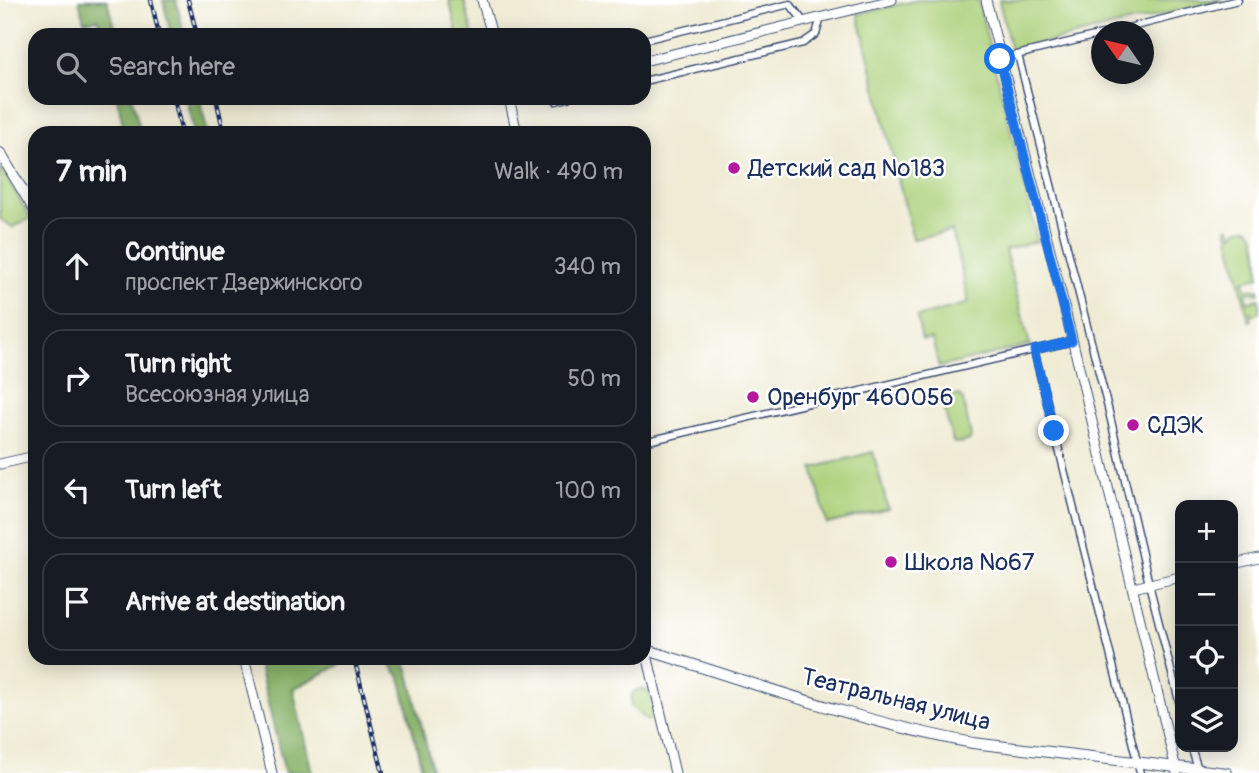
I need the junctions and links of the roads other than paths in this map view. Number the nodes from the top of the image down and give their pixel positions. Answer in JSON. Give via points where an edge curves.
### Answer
{"nodes":[{"id":1,"x":482,"y":0,"type":"edge"},
{"id":2,"x":892,"y":0,"type":"edge"},
{"id":3,"x":986,"y":0,"type":"edge"},
{"id":4,"x":1238,"y":0,"type":"edge"},
{"id":5,"x":821,"y":18,"type":"junction"},
{"id":6,"x":1154,"y":21,"type":"edge"},
{"id":7,"x":804,"y":22,"type":"junction"},
{"id":8,"x":490,"y":28,"type":"edge"},
{"id":9,"x":1091,"y":37,"type":"edge"},
{"id":10,"x":651,"y":38,"type":"edge"},
{"id":11,"x":1018,"y":55,"type":"junction"},
{"id":12,"x":651,"y":59,"type":"edge"},
{"id":13,"x":1000,"y":59,"type":"junction"},
{"id":14,"x":651,"y":79,"type":"edge"},
{"id":15,"x":511,"y":105,"type":"edge"},
{"id":16,"x":515,"y":126,"type":"edge"},
{"id":17,"x":0,"y":153,"type":"edge"},
{"id":18,"x":28,"y":199,"type":"edge"},
{"id":19,"x":1072,"y":341,"type":"junction"},
{"id":20,"x":1034,"y":350,"type":"junction"},
{"id":21,"x":651,"y":440,"type":"edge"},
{"id":22,"x":28,"y":458,"type":"edge"},
{"id":23,"x":0,"y":464,"type":"edge"},
{"id":24,"x":1259,"y":558,"type":"edge"},
{"id":25,"x":1237,"y":563,"type":"edge"},
{"id":26,"x":1175,"y":577,"type":"edge"},
{"id":27,"x":1149,"y":584,"type":"junction"},
{"id":28,"x":1133,"y":588,"type":"junction"},
{"id":29,"x":651,"y":649,"type":"edge"},
{"id":30,"x":246,"y":665,"type":"edge"},
{"id":31,"x":649,"y":665,"type":"edge"},
{"id":32,"x":1176,"y":689,"type":"edge"},
{"id":33,"x":1193,"y":752,"type":"edge"},
{"id":34,"x":1139,"y":768,"type":"edge"},
{"id":35,"x":1198,"y":769,"type":"junction"},
{"id":36,"x":1177,"y":770,"type":"edge"},
{"id":37,"x":272,"y":773,"type":"edge"},
{"id":38,"x":675,"y":773,"type":"edge"},
{"id":39,"x":1227,"y":773,"type":"edge"}],
"edges":[{"from":1,"to":8,"type":"main road"},
{"from":2,"to":5,"type":"main road"},
{"from":3,"to":13,"type":"main road"},
{"from":4,"to":6,"type":"street"},
{"from":5,"to":7,"type":"main road"},
{"from":5,"to":14,"type":"street","via":[[816,34],[803,43]]},
{"from":7,"to":10,"type":"street","via":[[790,4]]},
{"from":7,"to":12,"type":"main road"},
{"from":9,"to":11,"type":"street"},
{"from":11,"to":13,"type":"street"},
{"from":11,"to":27,"type":"street"},
{"from":13,"to":19,"type":"main road"},
{"from":15,"to":16,"type":"main road"},
{"from":17,"to":18,"type":"main road"},
{"from":19,"to":20,"type":"street"},
{"from":19,"to":28,"type":"main road"},
{"from":20,"to":21,"type":"street"},
{"from":20,"to":34,"type":"street"},
{"from":22,"to":23,"type":"main road"},
{"from":24,"to":25,"type":"main road"},
{"from":26,"to":27,"type":"main road"},
{"from":27,"to":28,"type":"main road"},
{"from":27,"to":32,"type":"street"},
{"from":28,"to":36,"type":"main road"},
{"from":29,"to":34,"type":"main road","name":"Театральная улица","via":[[934,736]]},
{"from":30,"to":37,"type":"main road"},
{"from":31,"to":38,"type":"main road"},
{"from":33,"to":35,"type":"street"},
{"from":34,"to":36,"type":"main road","name":"Театральная улица"},
{"from":35,"to":36,"type":"main road","name":"Театральная улица"},
{"from":35,"to":39,"type":"main road","name":"Театральная улица"}]}
